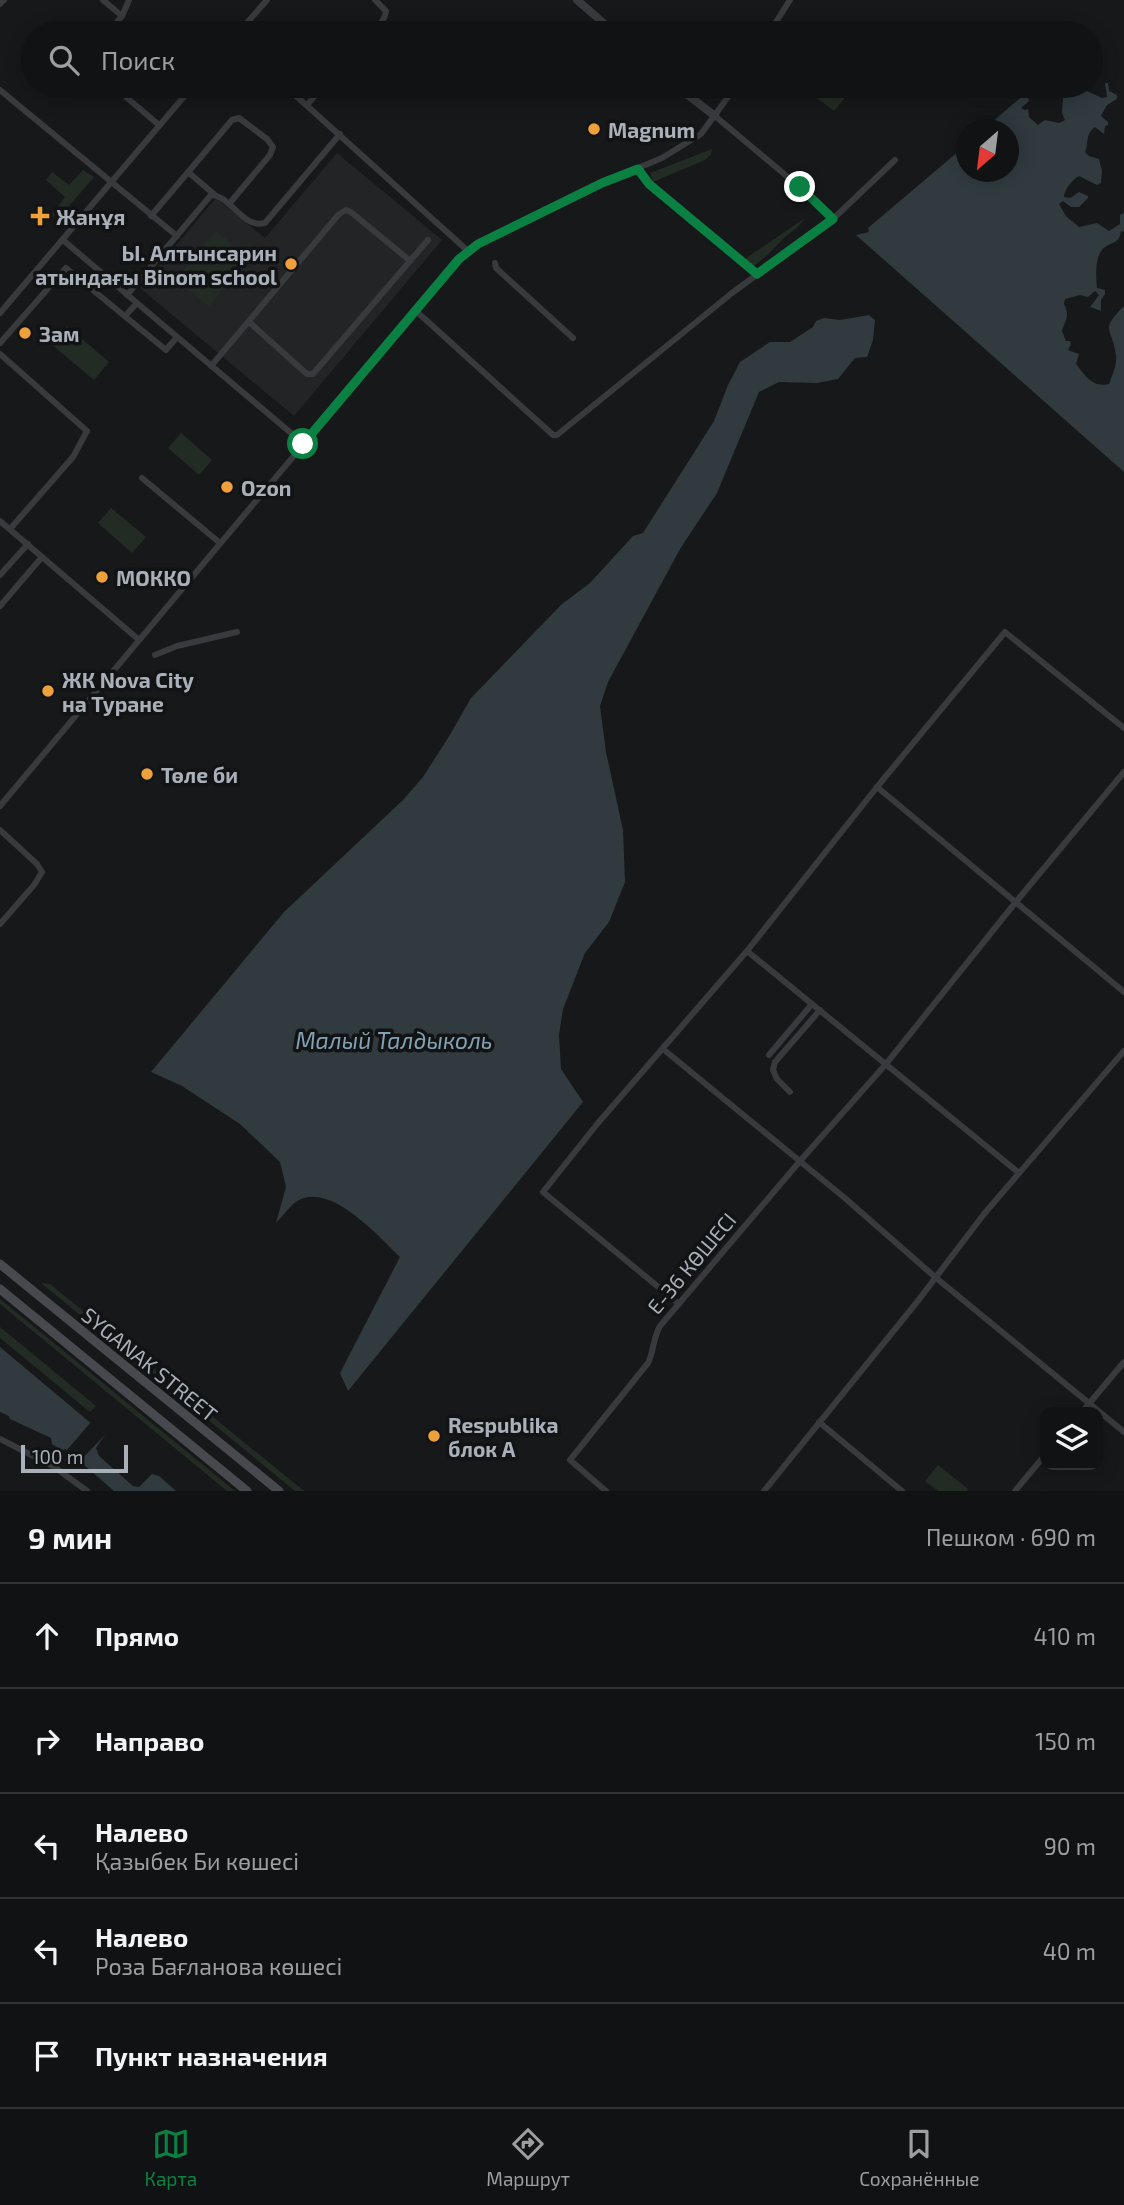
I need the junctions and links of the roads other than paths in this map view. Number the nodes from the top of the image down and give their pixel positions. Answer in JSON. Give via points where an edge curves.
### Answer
{"nodes":[{"id":1,"x":4,"y":0,"type":"edge"},
{"id":2,"x":103,"y":0,"type":"edge"},
{"id":3,"x":129,"y":0,"type":"edge"},
{"id":4,"x":267,"y":0,"type":"edge"},
{"id":5,"x":375,"y":0,"type":"edge"},
{"id":6,"x":577,"y":0,"type":"edge"},
{"id":7,"x":790,"y":0,"type":"edge"},
{"id":8,"x":0,"y":5,"type":"edge"},
{"id":9,"x":122,"y":16,"type":"junction"},
{"id":10,"x":118,"y":21,"type":"edge"},
{"id":11,"x":249,"y":21,"type":"edge"},
{"id":12,"x":383,"y":21,"type":"edge"},
{"id":13,"x":601,"y":21,"type":"edge"},
{"id":14,"x":777,"y":21,"type":"edge"},
{"id":15,"x":0,"y":90,"type":"edge"},
{"id":16,"x":127,"y":98,"type":"edge"},
{"id":17,"x":182,"y":98,"type":"edge"},
{"id":18,"x":299,"y":98,"type":"edge"},
{"id":19,"x":313,"y":98,"type":"edge"},
{"id":20,"x":692,"y":98,"type":"edge"},
{"id":21,"x":728,"y":98,"type":"edge"},
{"id":22,"x":307,"y":105,"type":"junction"},
{"id":23,"x":715,"y":116,"type":"junction"},
{"id":24,"x":159,"y":125,"type":"junction"},
{"id":25,"x":341,"y":134,"type":"junction"},
{"id":26,"x":895,"y":160,"type":"dead end"},
{"id":27,"x":638,"y":169,"type":"junction"},
{"id":28,"x":188,"y":172,"type":"junction"},
{"id":29,"x":110,"y":183,"type":"junction"},
{"id":30,"x":215,"y":195,"type":"junction"},
{"id":31,"x":229,"y":204,"type":"junction"},
{"id":32,"x":151,"y":216,"type":"junction"},
{"id":33,"x":833,"y":219,"type":"junction"},
{"id":34,"x":177,"y":236,"type":"junction"},
{"id":35,"x":63,"y":240,"type":"junction"},
{"id":36,"x":428,"y":240,"type":"dead end"},
{"id":37,"x":468,"y":251,"type":"junction"},
{"id":38,"x":410,"y":260,"type":"junction"},
{"id":39,"x":495,"y":262,"type":"dead end"},
{"id":40,"x":757,"y":274,"type":"junction"},
{"id":41,"x":127,"y":295,"type":"junction"},
{"id":42,"x":137,"y":303,"type":"junction"},
{"id":43,"x":416,"y":311,"type":"junction"},
{"id":44,"x":0,"y":313,"type":"edge"},
{"id":45,"x":125,"y":316,"type":"junction"},
{"id":46,"x":249,"y":322,"type":"junction"},
{"id":47,"x":177,"y":337,"type":"junction"},
{"id":48,"x":573,"y":338,"type":"dead end"},
{"id":49,"x":0,"y":343,"type":"edge"},
{"id":50,"x":0,"y":354,"type":"edge"},
{"id":51,"x":211,"y":366,"type":"junction"},
{"id":52,"x":303,"y":444,"type":"junction"},
{"id":53,"x":142,"y":478,"type":"dead end"},
{"id":54,"x":0,"y":520,"type":"edge"},
{"id":55,"x":10,"y":529,"type":"junction"},
{"id":56,"x":220,"y":543,"type":"junction"},
{"id":57,"x":28,"y":544,"type":"junction"},
{"id":58,"x":42,"y":557,"type":"junction"},
{"id":59,"x":0,"y":575,"type":"edge"},
{"id":60,"x":0,"y":606,"type":"edge"},
{"id":61,"x":237,"y":632,"type":"dead end"},
{"id":62,"x":138,"y":639,"type":"junction"},
{"id":63,"x":155,"y":655,"type":"dead end"},
{"id":64,"x":1124,"y":728,"type":"edge"},
{"id":65,"x":1124,"y":772,"type":"edge"},
{"id":66,"x":877,"y":787,"type":"junction"},
{"id":67,"x":0,"y":793,"type":"edge"},
{"id":68,"x":6,"y":799,"type":"junction"},
{"id":69,"x":0,"y":806,"type":"edge"},
{"id":70,"x":0,"y":830,"type":"edge"},
{"id":71,"x":1015,"y":903,"type":"junction"},
{"id":72,"x":0,"y":925,"type":"edge"},
{"id":73,"x":747,"y":950,"type":"junction"},
{"id":74,"x":1124,"y":992,"type":"edge"},
{"id":75,"x":812,"y":1004,"type":"junction"},
{"id":76,"x":820,"y":1010,"type":"junction"},
{"id":77,"x":663,"y":1049,"type":"junction"},
{"id":78,"x":1124,"y":1051,"type":"edge"},
{"id":79,"x":768,"y":1055,"type":"dead end"},
{"id":80,"x":887,"y":1064,"type":"junction"},
{"id":81,"x":790,"y":1092,"type":"dead end"},
{"id":82,"x":800,"y":1161,"type":"junction"},
{"id":83,"x":1019,"y":1173,"type":"junction"},
{"id":84,"x":0,"y":1264,"type":"edge"},
{"id":85,"x":935,"y":1277,"type":"junction"},
{"id":86,"x":0,"y":1289,"type":"edge"},
{"id":87,"x":678,"y":1304,"type":"junction"},
{"id":88,"x":1124,"y":1362,"type":"edge"},
{"id":89,"x":1090,"y":1404,"type":"junction"},
{"id":90,"x":1087,"y":1407,"type":"edge"},
{"id":91,"x":819,"y":1422,"type":"junction"},
{"id":92,"x":1124,"y":1432,"type":"edge"},
{"id":93,"x":0,"y":1439,"type":"edge"},
{"id":94,"x":1040,"y":1461,"type":"edge"},
{"id":95,"x":87,"y":1491,"type":"edge"},
{"id":96,"x":247,"y":1491,"type":"edge"},
{"id":97,"x":279,"y":1491,"type":"edge"},
{"id":98,"x":606,"y":1491,"type":"edge"},
{"id":99,"x":764,"y":1491,"type":"edge"},
{"id":100,"x":902,"y":1491,"type":"edge"},
{"id":101,"x":1014,"y":1491,"type":"edge"}],
"edges":[{"from":1,"to":8,"type":"street"},
{"from":2,"to":9,"type":"street"},
{"from":3,"to":9,"type":"street"},
{"from":4,"to":11,"type":"street"},
{"from":5,"to":12,"type":"street","via":[[386,11]]},
{"from":6,"to":13,"type":"street"},
{"from":7,"to":14,"type":"street"},
{"from":9,"to":10,"type":"street"},
{"from":15,"to":29,"type":"street"},
{"from":16,"to":24,"type":"street"},
{"from":17,"to":24,"type":"street"},
{"from":18,"to":22,"type":"street"},
{"from":19,"to":22,"type":"street"},
{"from":20,"to":23,"type":"street"},
{"from":21,"to":23,"type":"street"},
{"from":22,"to":25,"type":"street"},
{"from":23,"to":27,"type":"street","via":[[701,134]]},
{"from":23,"to":33,"type":"street"},
{"from":24,"to":29,"type":"street"},
{"from":25,"to":31,"type":"street","via":[[265,223],[249,221]]},
{"from":25,"to":37,"type":"street"},
{"from":26,"to":33,"type":"street"},
{"from":27,"to":37,"type":"street"},
{"from":27,"to":40,"type":"street","via":[[649,184]]},
{"from":28,"to":30,"type":"street"},
{"from":28,"to":31,"type":"street","via":[[232,120],[239,118],[249,124],[272,147],[270,155]]},
{"from":28,"to":32,"type":"street"},
{"from":29,"to":32,"type":"street"},
{"from":29,"to":35,"type":"street"},
{"from":30,"to":31,"type":"street"},
{"from":30,"to":34,"type":"street"},
{"from":32,"to":34,"type":"street"},
{"from":33,"to":40,"type":"street"},
{"from":34,"to":41,"type":"street"},
{"from":35,"to":41,"type":"street"},
{"from":35,"to":44,"type":"street"},
{"from":36,"to":38,"type":"street"},
{"from":37,"to":43,"type":"street"},
{"from":38,"to":46,"type":"street","via":[[346,210]]},
{"from":38,"to":46,"type":"street","via":[[313,374],[307,374]]},
{"from":39,"to":48,"type":"street","via":[[496,268]]},
{"from":40,"to":43,"type":"street","via":[[553,435]]},
{"from":41,"to":42,"type":"street"},
{"from":42,"to":45,"type":"street"},
{"from":42,"to":47,"type":"street"},
{"from":43,"to":52,"type":"street"},
{"from":45,"to":47,"type":"street","via":[[166,350]]},
{"from":45,"to":49,"type":"street","via":[[66,268]]},
{"from":46,"to":51,"type":"street"},
{"from":47,"to":51,"type":"street"},
{"from":50,"to":55,"type":"street","via":[[87,431],[73,457]]},
{"from":51,"to":52,"type":"street"},
{"from":52,"to":56,"type":"street"},
{"from":53,"to":56,"type":"street"},
{"from":54,"to":55,"type":"street"},
{"from":55,"to":57,"type":"street"},
{"from":56,"to":62,"type":"street"},
{"from":57,"to":58,"type":"street"},
{"from":57,"to":59,"type":"street"},
{"from":58,"to":60,"type":"street"},
{"from":58,"to":62,"type":"street"},
{"from":61,"to":63,"type":"street"},
{"from":62,"to":68,"type":"street"},
{"from":64,"to":66,"type":"street","via":[[1005,632]]},
{"from":65,"to":71,"type":"street","name":"Е-36 КӨШЕСІ"},
{"from":66,"to":71,"type":"street"},
{"from":66,"to":73,"type":"street"},
{"from":67,"to":68,"type":"street"},
{"from":68,"to":69,"type":"street"},
{"from":70,"to":72,"type":"street","via":[[42,872]]},
{"from":71,"to":74,"type":"street"},
{"from":71,"to":80,"type":"street","name":"Е-36 КӨШЕСІ"},
{"from":73,"to":75,"type":"street"},
{"from":73,"to":77,"type":"street"},
{"from":75,"to":76,"type":"street"},
{"from":75,"to":79,"type":"street"},
{"from":76,"to":80,"type":"street"},
{"from":76,"to":81,"type":"street","via":[[775,1062],[774,1075]]},
{"from":77,"to":82,"type":"street"},
{"from":77,"to":87,"type":"street","via":[[543,1192]]},
{"from":78,"to":83,"type":"street"},
{"from":80,"to":82,"type":"street","name":"Е-36 КӨШЕСІ"},
{"from":80,"to":83,"type":"street"},
{"from":82,"to":85,"type":"street"},
{"from":82,"to":87,"type":"street","name":"Е-36 КӨШЕСІ"},
{"from":83,"to":85,"type":"street"},
{"from":84,"to":97,"type":"main road","name":"SYGANAK STREET"},
{"from":85,"to":89,"type":"street"},
{"from":85,"to":91,"type":"street"},
{"from":86,"to":96,"type":"main road","name":"SYGANAK STREET"},
{"from":87,"to":98,"type":"street","name":"Е-36 КӨШЕСІ","via":[[654,1335],[648,1363],[570,1460]]},
{"from":88,"to":89,"type":"street"},
{"from":89,"to":90,"type":"street"},
{"from":89,"to":92,"type":"street"},
{"from":91,"to":99,"type":"street"},
{"from":91,"to":100,"type":"street"},
{"from":93,"to":95,"type":"street","via":[[53,1466]]},
{"from":94,"to":101,"type":"street"}]}
